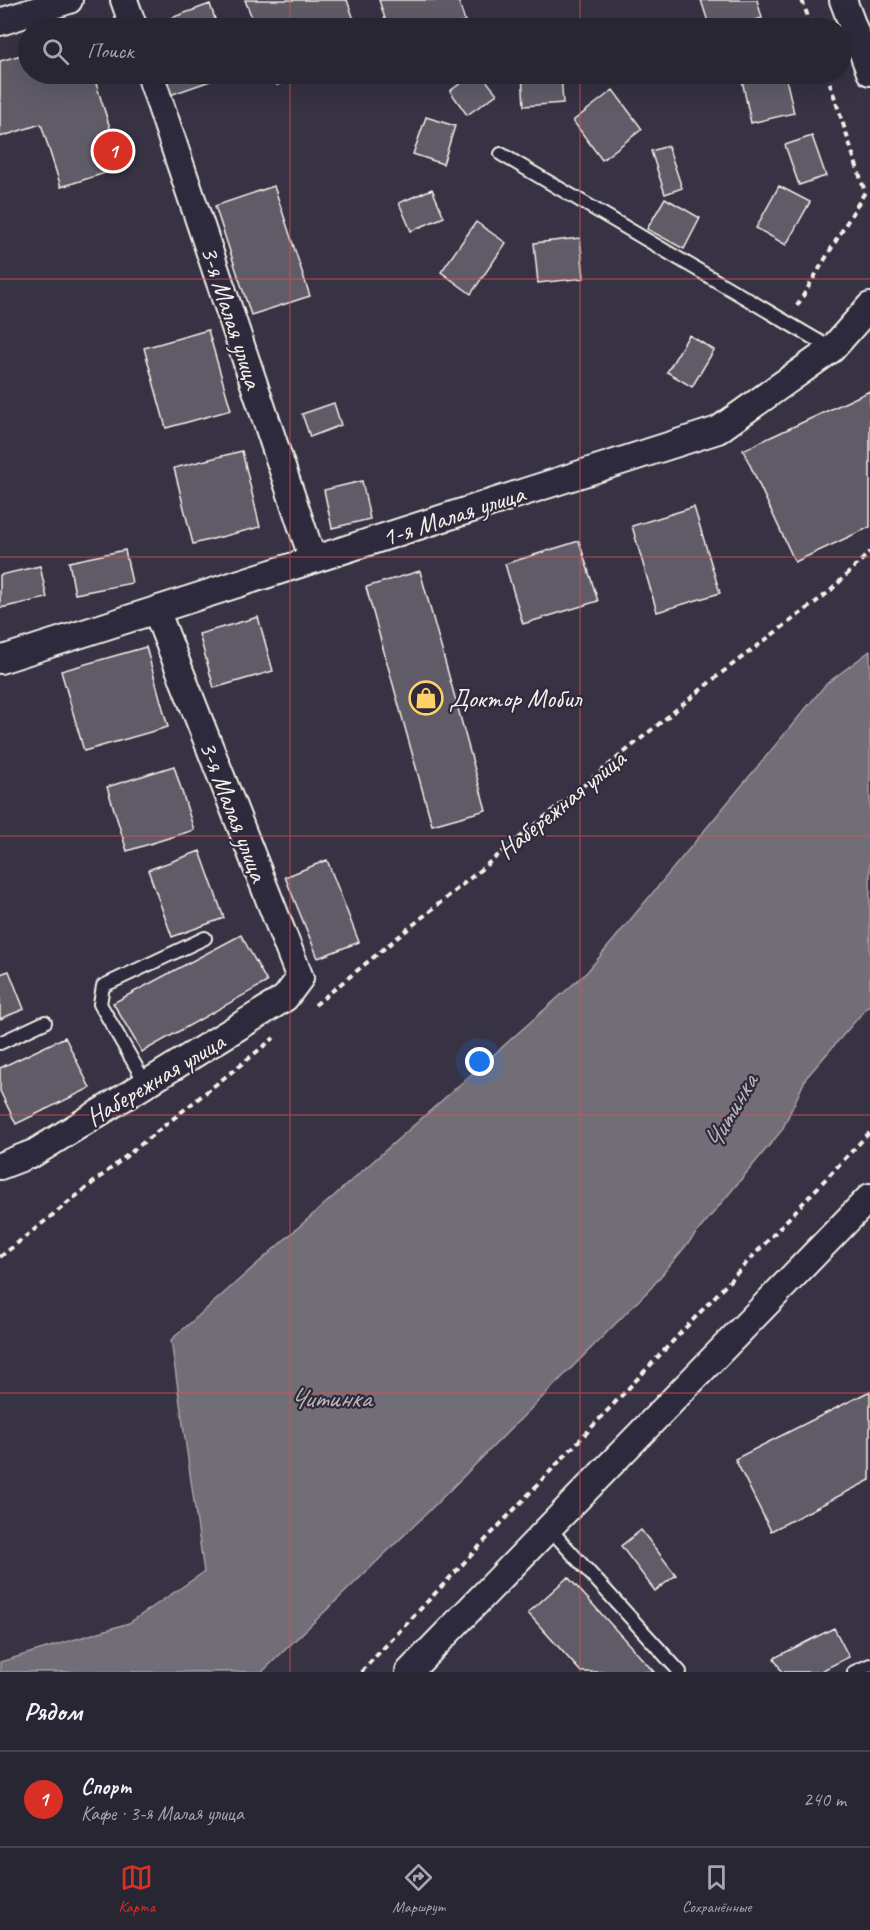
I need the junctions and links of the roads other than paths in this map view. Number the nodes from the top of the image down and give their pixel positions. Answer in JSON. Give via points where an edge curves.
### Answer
{"nodes":[{"id":1,"x":69,"y":0,"type":"edge"},
{"id":2,"x":124,"y":0,"type":"edge"},
{"id":3,"x":843,"y":0,"type":"edge"},
{"id":4,"x":130,"y":18,"type":"edge"},
{"id":5,"x":850,"y":18,"type":"edge"},
{"id":6,"x":0,"y":22,"type":"edge"},
{"id":7,"x":852,"y":24,"type":"edge"},
{"id":8,"x":870,"y":72,"type":"edge"},
{"id":9,"x":153,"y":84,"type":"edge"},
{"id":10,"x":501,"y":154,"type":"dead end"},
{"id":11,"x":870,"y":306,"type":"edge"},
{"id":12,"x":832,"y":349,"type":"junction"},
{"id":13,"x":313,"y":560,"type":"junction"},
{"id":14,"x":156,"y":610,"type":"junction"},
{"id":15,"x":0,"y":660,"type":"edge"},
{"id":16,"x":205,"y":938,"type":"dead end"},
{"id":17,"x":300,"y":978,"type":"joint"},
{"id":18,"x":45,"y":1022,"type":"dead end"},
{"id":19,"x":0,"y":1043,"type":"edge"},
{"id":20,"x":146,"y":1084,"type":"junction"},
{"id":21,"x":2,"y":1158,"type":"edge"},
{"id":22,"x":870,"y":1197,"type":"edge"},
{"id":23,"x":548,"y":1527,"type":"junction"},
{"id":24,"x":870,"y":1665,"type":"edge"},
{"id":25,"x":409,"y":1672,"type":"edge"},
{"id":26,"x":680,"y":1672,"type":"edge"},
{"id":27,"x":854,"y":1672,"type":"edge"}],
"edges":[{"from":1,"to":6,"type":"street"},
{"from":2,"to":4,"type":"street"},
{"from":3,"to":5,"type":"street"},
{"from":7,"to":8,"type":"street"},
{"from":9,"to":13,"type":"street","name":"3-я Малая улица"},
{"from":10,"to":12,"type":"lane"},
{"from":11,"to":12,"type":"street","name":"1-я Малая улица"},
{"from":12,"to":13,"type":"street","name":"1-я Малая улица","via":[[718,430]]},
{"from":13,"to":14,"type":"street","name":"1-я Малая улица"},
{"from":14,"to":15,"type":"street","name":"1-я Малая улица"},
{"from":14,"to":17,"type":"street","name":"3-я Малая улица"},
{"from":16,"to":20,"type":"lane","via":[[104,986],[100,1004]]},
{"from":17,"to":20,"type":"street","name":"Набережная улица","via":[[285,998]]},
{"from":18,"to":19,"type":"lane"},
{"from":20,"to":21,"type":"street","name":"Набережная улица","via":[[34,1153]]},
{"from":22,"to":23,"type":"street"},
{"from":23,"to":25,"type":"street"},
{"from":23,"to":26,"type":"lane"},
{"from":24,"to":27,"type":"lane"}]}
